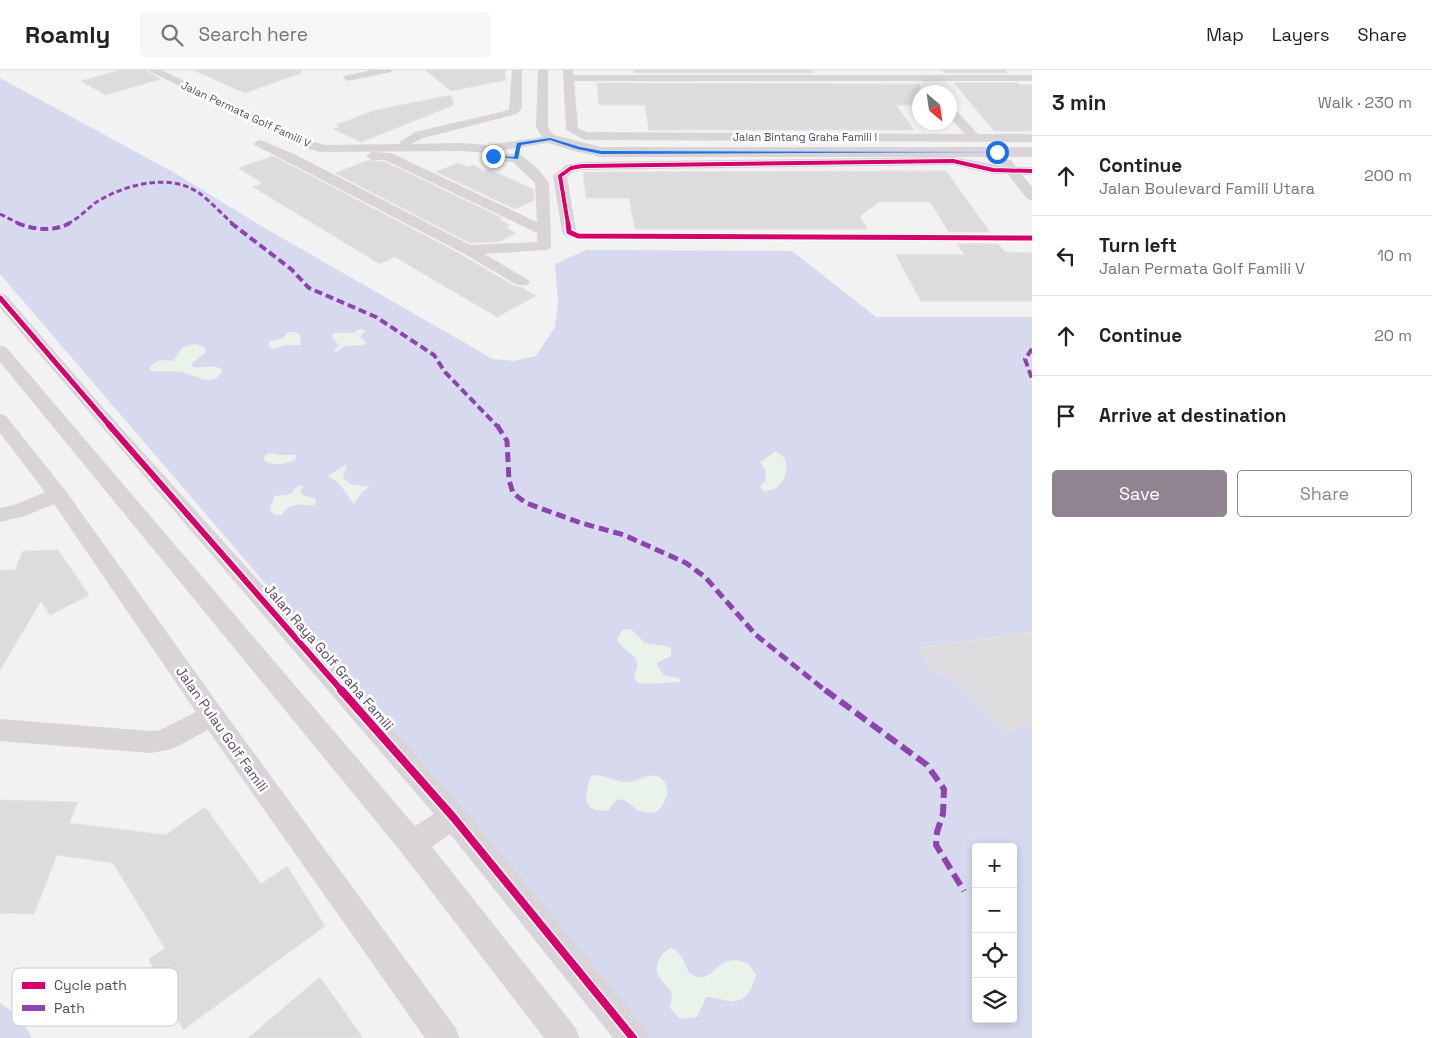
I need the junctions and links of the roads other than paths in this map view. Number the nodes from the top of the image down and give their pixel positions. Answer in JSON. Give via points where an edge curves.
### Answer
{"nodes":[{"id":1,"x":152,"y":70,"type":"edge"},
{"id":2,"x":387,"y":70,"type":"edge"},
{"id":3,"x":517,"y":70,"type":"edge"},
{"id":4,"x":543,"y":70,"type":"edge"},
{"id":5,"x":568,"y":74,"type":"edge"},
{"id":6,"x":921,"y":74,"type":"edge"},
{"id":7,"x":348,"y":78,"type":"dead end"},
{"id":8,"x":1032,"y":78,"type":"edge"},
{"id":9,"x":930,"y":85,"type":"edge"},
{"id":10,"x":957,"y":116,"type":"edge"},
{"id":11,"x":546,"y":133,"type":"junction"},
{"id":12,"x":974,"y":137,"type":"junction"},
{"id":13,"x":1032,"y":138,"type":"edge"},
{"id":14,"x":259,"y":144,"type":"dead end"},
{"id":15,"x":518,"y":144,"type":"junction"},
{"id":16,"x":462,"y":147,"type":"junction"},
{"id":17,"x":392,"y":151,"type":"junction"},
{"id":18,"x":997,"y":152,"type":"junction"},
{"id":19,"x":1016,"y":152,"type":"junction"},
{"id":20,"x":1032,"y":152,"type":"edge"},
{"id":21,"x":292,"y":158,"type":"junction"},
{"id":22,"x":517,"y":158,"type":"junction"},
{"id":23,"x":1012,"y":171,"type":"junction"},
{"id":24,"x":1032,"y":171,"type":"edge"},
{"id":25,"x":1032,"y":196,"type":"edge"},
{"id":26,"x":544,"y":231,"type":"junction"},
{"id":27,"x":1032,"y":238,"type":"edge"},
{"id":28,"x":468,"y":250,"type":"junction"},
{"id":29,"x":522,"y":282,"type":"dead end"},
{"id":30,"x":0,"y":298,"type":"edge"},
{"id":31,"x":0,"y":351,"type":"edge"},
{"id":32,"x":0,"y":420,"type":"edge"},
{"id":33,"x":58,"y":495,"type":"junction"},
{"id":34,"x":0,"y":515,"type":"edge"},
{"id":35,"x":212,"y":716,"type":"junction"},
{"id":36,"x":0,"y":730,"type":"edge"},
{"id":37,"x":453,"y":817,"type":"junction"},
{"id":38,"x":412,"y":844,"type":"junction"},
{"id":39,"x":444,"y":1038,"type":"edge"},
{"id":40,"x":564,"y":1038,"type":"edge"},
{"id":41,"x":633,"y":1038,"type":"edge"}],
"edges":[{"from":1,"to":17,"type":"street","name":"Jalan Permata Golf Famili V","via":[[310,145],[324,149]]},
{"from":2,"to":7,"type":"street"},
{"from":3,"to":17,"type":"street","via":[[516,108],[513,112],[420,135]]},
{"from":4,"to":11,"type":"street"},
{"from":5,"to":6,"type":"street"},
{"from":5,"to":12,"type":"street","name":"Jalan Bintang Graha Famili I","via":[[572,130],[592,137]]},
{"from":6,"to":8,"type":"street"},
{"from":6,"to":9,"type":"street"},
{"from":10,"to":12,"type":"street"},
{"from":11,"to":15,"type":"street","name":"Jalan Permata Golf Famili V"},
{"from":11,"to":16,"type":"street","name":"Jalan Permata Golf Famili V"},
{"from":11,"to":18,"type":"street","via":[[579,148],[601,152]]},
{"from":12,"to":13,"type":"street","name":"Jalan Bintang Graha Famili I"},
{"from":14,"to":21,"type":"street"},
{"from":15,"to":16,"type":"street","name":"Jalan Permata Golf Famili V","via":[[487,149]]},
{"from":15,"to":22,"type":"street"},
{"from":16,"to":17,"type":"street","name":"Jalan Permata Golf Famili V"},
{"from":17,"to":21,"type":"street"},
{"from":17,"to":22,"type":"street"},
{"from":17,"to":26,"type":"street"},
{"from":18,"to":19,"type":"street"},
{"from":18,"to":23,"type":"street"},
{"from":19,"to":20,"type":"street"},
{"from":19,"to":24,"type":"street"},
{"from":21,"to":28,"type":"street"},
{"from":22,"to":26,"type":"street","via":[[542,183]]},
{"from":23,"to":24,"type":"street"},
{"from":23,"to":25,"type":"street"},
{"from":23,"to":27,"type":"street","via":[[953,161],[582,166],[571,168],[560,176],[568,232],[578,236]]},
{"from":26,"to":28,"type":"street","via":[[544,246]]},
{"from":28,"to":29,"type":"street"},
{"from":30,"to":37,"type":"street","name":"Jalan Raya Golf Graha Famili"},
{"from":31,"to":38,"type":"street"},
{"from":32,"to":33,"type":"street","name":"Jalan Pulau Golf Famili"},
{"from":33,"to":34,"type":"street"},
{"from":33,"to":35,"type":"street","name":"Jalan Pulau Golf Famili"},
{"from":35,"to":36,"type":"street","via":[[163,740],[151,742]]},
{"from":35,"to":39,"type":"street","name":"Jalan Pulau Golf Famili"},
{"from":37,"to":38,"type":"street"},
{"from":37,"to":41,"type":"street","name":"Jalan Raya Golf Graha Famili"},
{"from":38,"to":40,"type":"street"}]}
